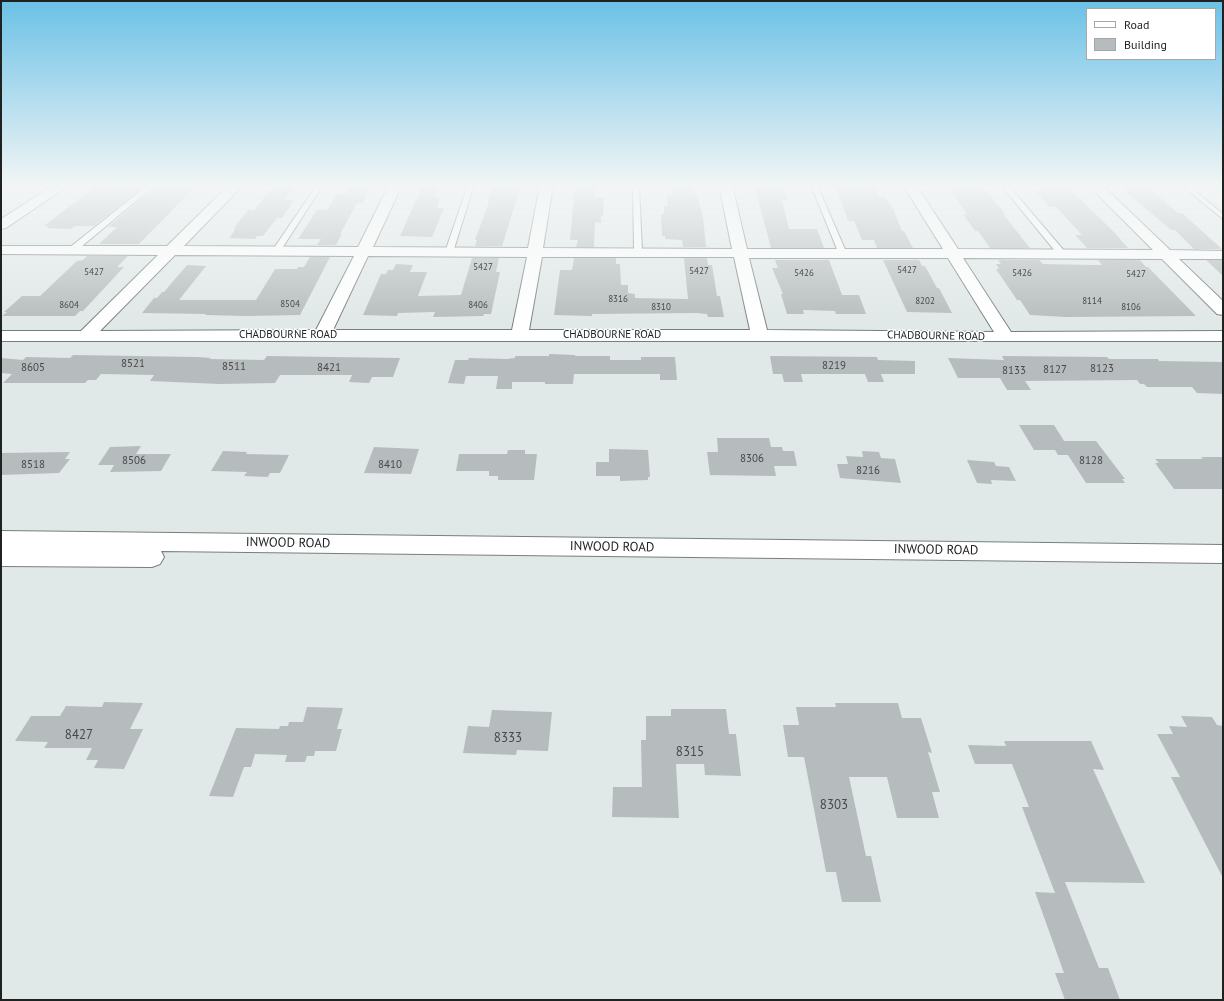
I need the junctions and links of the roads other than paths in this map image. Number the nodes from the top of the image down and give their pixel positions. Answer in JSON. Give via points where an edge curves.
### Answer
{"nodes":[{"id":1,"x":95,"y":232,"type":"edge"},
{"id":2,"x":190,"y":232,"type":"edge"},
{"id":3,"x":289,"y":232,"type":"edge"},
{"id":4,"x":373,"y":232,"type":"edge"},
{"id":5,"x":456,"y":232,"type":"edge"},
{"id":6,"x":539,"y":232,"type":"edge"},
{"id":7,"x":637,"y":232,"type":"edge"},
{"id":8,"x":735,"y":232,"type":"edge"},
{"id":9,"x":834,"y":232,"type":"edge"},
{"id":10,"x":940,"y":232,"type":"edge"},
{"id":11,"x":1043,"y":232,"type":"edge"},
{"id":12,"x":1142,"y":232,"type":"edge"},
{"id":13,"x":1,"y":250,"type":"edge"},
{"id":14,"x":72,"y":250,"type":"junction"},
{"id":15,"x":171,"y":251,"type":"junction"},
{"id":16,"x":276,"y":251,"type":"junction"},
{"id":17,"x":363,"y":252,"type":"junction"},
{"id":18,"x":449,"y":252,"type":"junction"},
{"id":19,"x":535,"y":252,"type":"junction"},
{"id":20,"x":638,"y":252,"type":"junction"},
{"id":21,"x":740,"y":253,"type":"junction"},
{"id":22,"x":843,"y":254,"type":"junction"},
{"id":23,"x":954,"y":254,"type":"junction"},
{"id":24,"x":1063,"y":255,"type":"junction"},
{"id":25,"x":1166,"y":255,"type":"junction"},
{"id":26,"x":1223,"y":255,"type":"edge"},
{"id":27,"x":1223,"y":310,"type":"edge"},
{"id":28,"x":86,"y":335,"type":"junction"},
{"id":29,"x":520,"y":335,"type":"junction"},
{"id":30,"x":760,"y":335,"type":"junction"},
{"id":31,"x":1,"y":336,"type":"edge"},
{"id":32,"x":322,"y":336,"type":"junction"},
{"id":33,"x":1223,"y":336,"type":"edge"},
{"id":34,"x":1006,"y":337,"type":"junction"},
{"id":35,"x":1,"y":540,"type":"edge"},
{"id":36,"x":303,"y":551,"type":"junction"},
{"id":37,"x":1223,"y":554,"type":"edge"},
{"id":38,"x":711,"y":555,"type":"junction"},
{"id":39,"x":1,"y":556,"type":"edge"},
{"id":40,"x":1223,"y":566,"type":"edge"}],
"edges":[{"from":1,"to":14,"type":"lane"},
{"from":2,"to":15,"type":"street"},
{"from":3,"to":16,"type":"lane"},
{"from":4,"to":17,"type":"street"},
{"from":5,"to":18,"type":"lane"},
{"from":6,"to":19,"type":"street"},
{"from":7,"to":20,"type":"lane"},
{"from":8,"to":21,"type":"street"},
{"from":9,"to":22,"type":"lane"},
{"from":10,"to":23,"type":"street"},
{"from":11,"to":24,"type":"lane"},
{"from":12,"to":25,"type":"street"},
{"from":13,"to":14,"type":"street"},
{"from":14,"to":15,"type":"street"},
{"from":15,"to":16,"type":"street"},
{"from":15,"to":28,"type":"street"},
{"from":16,"to":17,"type":"street"},
{"from":17,"to":18,"type":"street"},
{"from":17,"to":32,"type":"street"},
{"from":18,"to":19,"type":"street"},
{"from":19,"to":20,"type":"street"},
{"from":19,"to":29,"type":"street"},
{"from":20,"to":21,"type":"street"},
{"from":21,"to":22,"type":"street"},
{"from":21,"to":30,"type":"street"},
{"from":22,"to":23,"type":"street"},
{"from":23,"to":24,"type":"street"},
{"from":23,"to":34,"type":"street"},
{"from":24,"to":25,"type":"street"},
{"from":25,"to":26,"type":"street"},
{"from":25,"to":27,"type":"street"},
{"from":28,"to":31,"type":"street","name":"CHADBOURNE ROAD"},
{"from":28,"to":32,"type":"street","name":"CHADBOURNE ROAD"},
{"from":29,"to":30,"type":"street","name":"CHADBOURNE ROAD"},
{"from":29,"to":32,"type":"street","name":"CHADBOURNE ROAD"},
{"from":30,"to":34,"type":"street","name":"CHADBOURNE ROAD"},
{"from":33,"to":34,"type":"street","name":"CHADBOURNE ROAD"},
{"from":35,"to":36,"type":"street","name":"INWOOD ROAD"},
{"from":36,"to":38,"type":"street","name":"INWOOD ROAD"},
{"from":36,"to":39,"type":"street","name":"INWOOD ROAD"},
{"from":37,"to":38,"type":"street","name":"INWOOD ROAD"},
{"from":38,"to":40,"type":"street","name":"INWOOD ROAD"}]}
